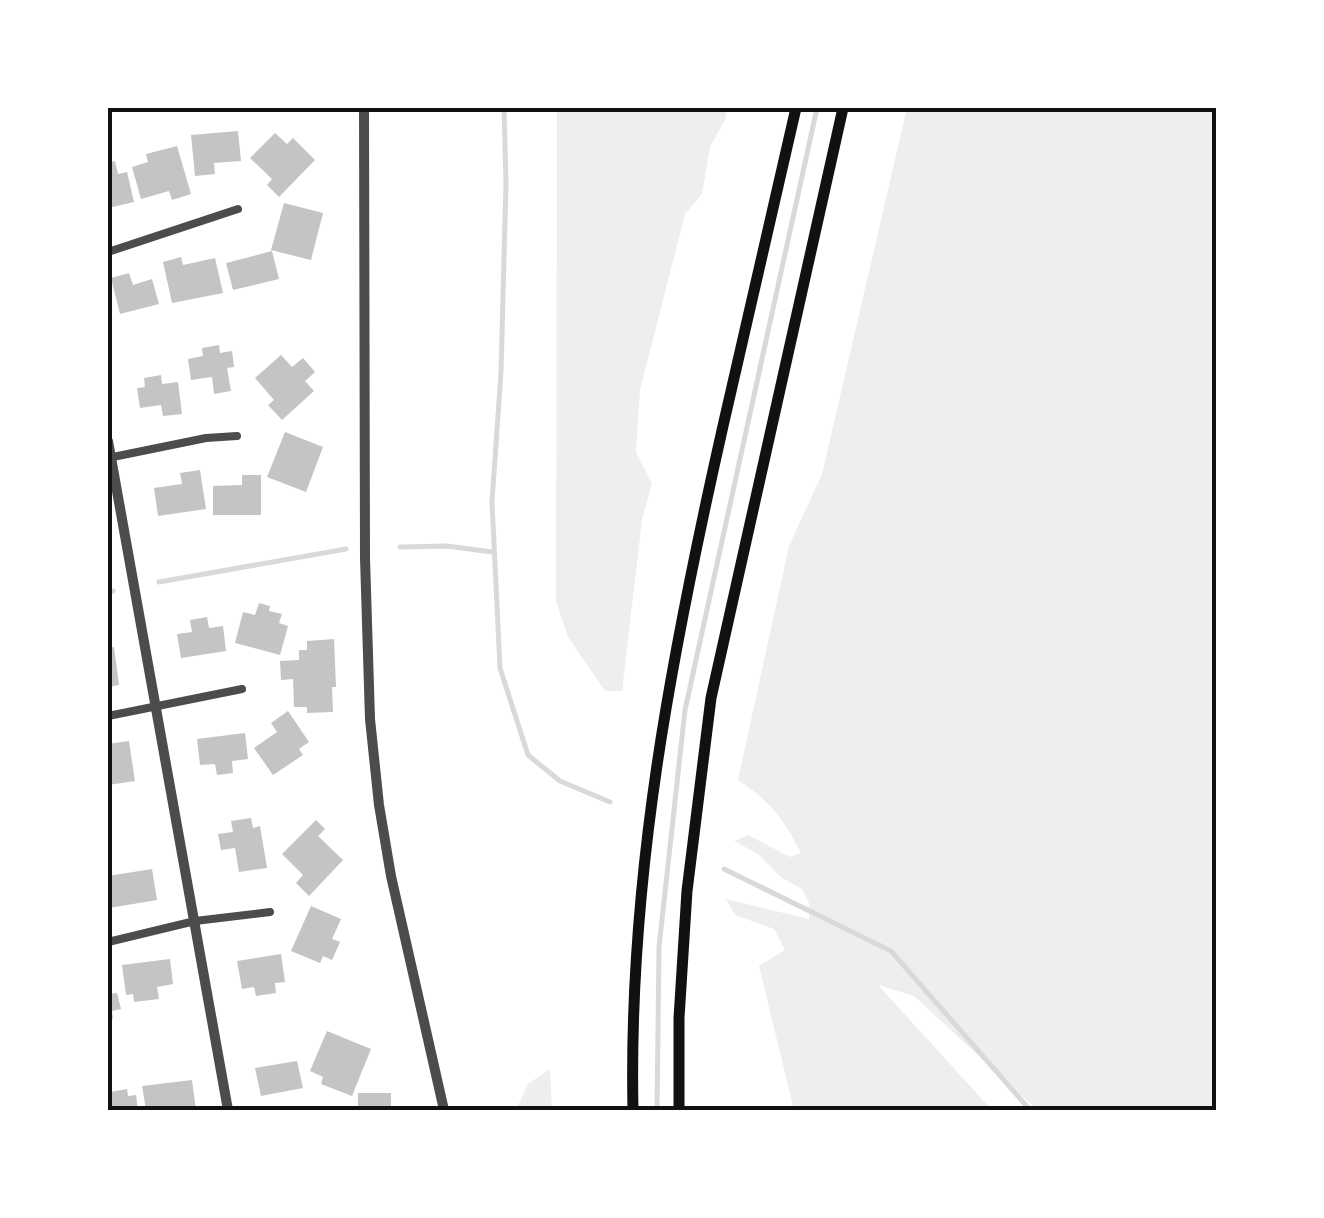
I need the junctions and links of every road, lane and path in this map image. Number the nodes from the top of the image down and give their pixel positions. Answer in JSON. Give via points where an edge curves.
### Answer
{"nodes":[{"id":1,"x":364,"y":108,"type":"edge"},
{"id":2,"x":796,"y":108,"type":"edge"},
{"id":3,"x":844,"y":108,"type":"edge"},
{"id":4,"x":238,"y":210,"type":"dead end"},
{"id":5,"x":108,"y":252,"type":"edge"},
{"id":6,"x":237,"y":436,"type":"dead end"},
{"id":7,"x":108,"y":441,"type":"edge"},
{"id":8,"x":109,"y":458,"type":"edge"},
{"id":9,"x":242,"y":689,"type":"dead end"},
{"id":10,"x":155,"y":708,"type":"junction"},
{"id":11,"x":108,"y":716,"type":"edge"},
{"id":12,"x":270,"y":912,"type":"dead end"},
{"id":13,"x":195,"y":920,"type":"junction"},
{"id":14,"x":108,"y":942,"type":"edge"},
{"id":15,"x":228,"y":1110,"type":"edge"},
{"id":16,"x":444,"y":1110,"type":"edge"},
{"id":17,"x":633,"y":1110,"type":"edge"},
{"id":18,"x":679,"y":1110,"type":"edge"}],
"edges":[{"from":1,"to":16,"type":"street","via":[[370,719],[391,876]]},
{"from":2,"to":17,"type":"main road","via":[[688,580],[656,758],[634,993]]},
{"from":3,"to":18,"type":"main road","via":[[720,650],[701,764],[687,890]]},
{"from":4,"to":5,"type":"street"},
{"from":6,"to":8,"type":"street"},
{"from":7,"to":8,"type":"street"},
{"from":8,"to":10,"type":"street"},
{"from":9,"to":10,"type":"street"},
{"from":10,"to":11,"type":"street"},
{"from":10,"to":13,"type":"street"},
{"from":12,"to":13,"type":"street"},
{"from":13,"to":14,"type":"street"},
{"from":13,"to":15,"type":"street"}]}
